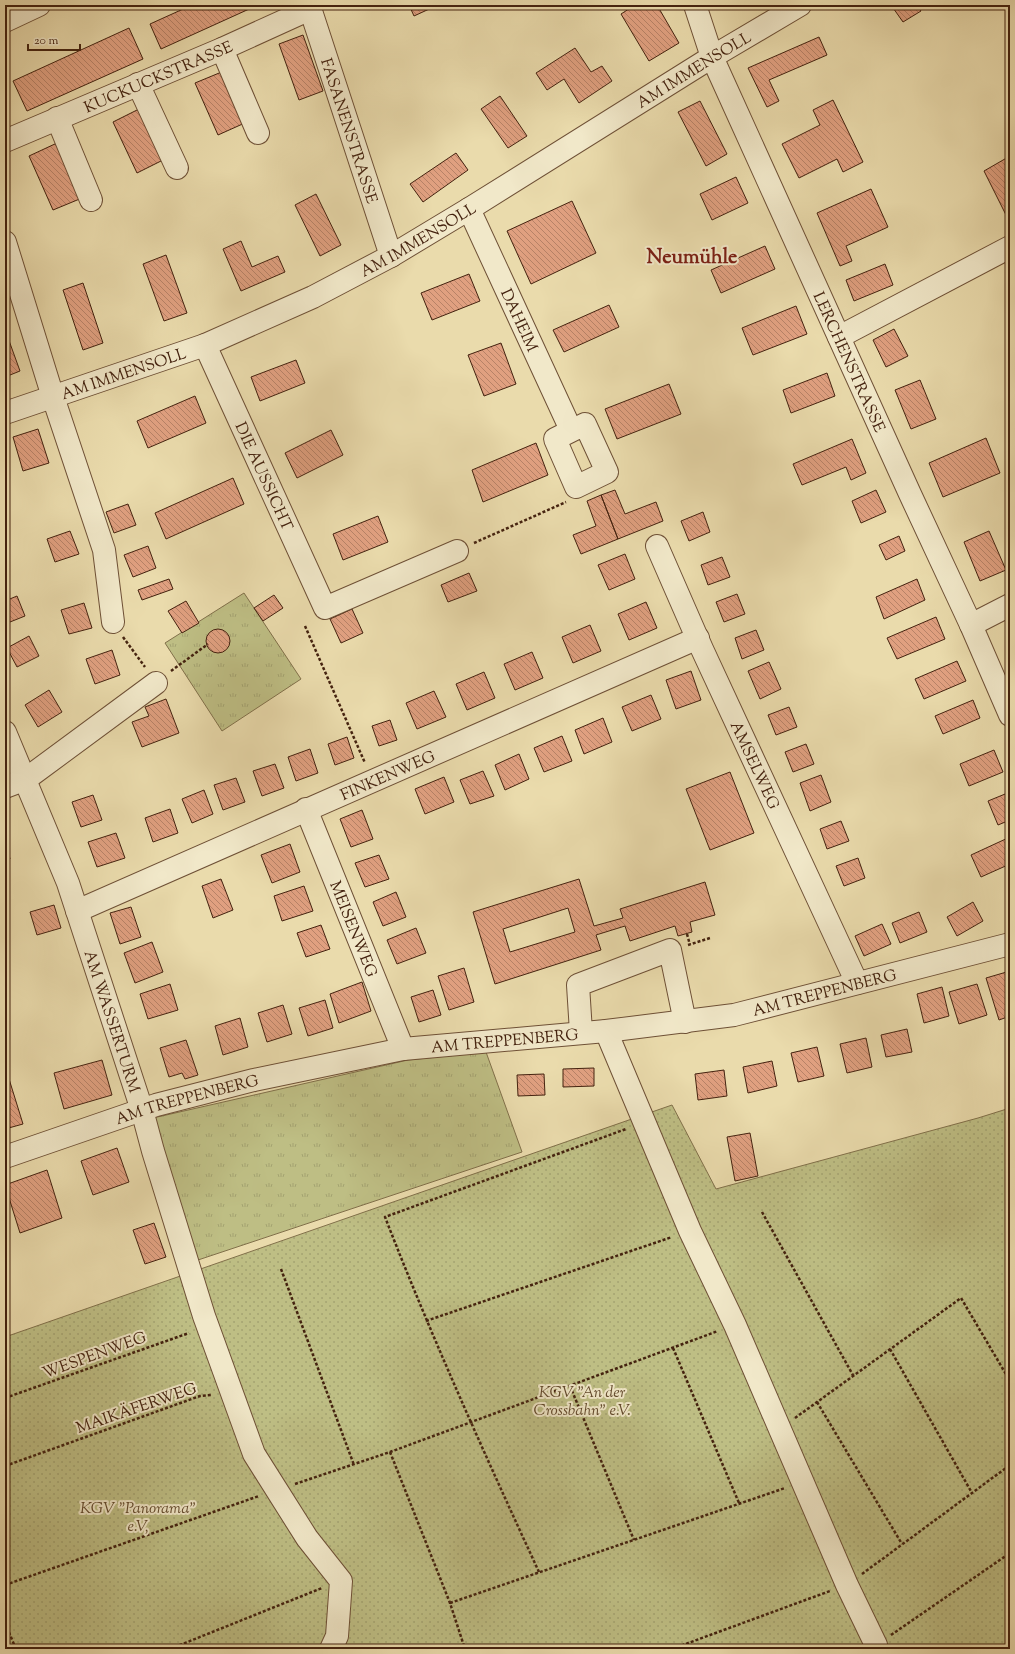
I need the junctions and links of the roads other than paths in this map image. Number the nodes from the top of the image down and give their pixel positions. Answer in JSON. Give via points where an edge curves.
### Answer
{"nodes":[{"id":1,"x":39,"y":5,"type":"edge"},
{"id":2,"x":695,"y":5,"type":"edge"},
{"id":3,"x":800,"y":5,"type":"edge"},
{"id":4,"x":309,"y":7,"type":"edge"},
{"id":5,"x":5,"y":21,"type":"edge"},
{"id":6,"x":222,"y":49,"type":"junction"},
{"id":7,"x":712,"y":57,"type":"junction"},
{"id":8,"x":138,"y":84,"type":"junction"},
{"id":9,"x":57,"y":118,"type":"junction"},
{"id":10,"x":258,"y":133,"type":"dead end"},
{"id":11,"x":5,"y":140,"type":"edge"},
{"id":12,"x":177,"y":168,"type":"dead end"},
{"id":13,"x":91,"y":200,"type":"dead end"},
{"id":14,"x":469,"y":209,"type":"junction"},
{"id":15,"x":5,"y":242,"type":"edge"},
{"id":16,"x":1010,"y":247,"type":"edge"},
{"id":17,"x":391,"y":256,"type":"junction"},
{"id":18,"x":839,"y":337,"type":"junction"},
{"id":19,"x":206,"y":345,"type":"junction"},
{"id":20,"x":53,"y":397,"type":"junction"},
{"id":21,"x":5,"y":412,"type":"edge"},
{"id":22,"x":571,"y":430,"type":"junction"},
{"id":23,"x":657,"y":546,"type":"dead end"},
{"id":24,"x":457,"y":551,"type":"road end"},
{"id":25,"x":1010,"y":605,"type":"edge"},
{"id":26,"x":113,"y":622,"type":"road end"},
{"id":27,"x":971,"y":625,"type":"junction"},
{"id":28,"x":698,"y":638,"type":"junction"},
{"id":29,"x":156,"y":683,"type":"road end"},
{"id":30,"x":1010,"y":716,"type":"edge"},
{"id":31,"x":5,"y":732,"type":"edge"},
{"id":32,"x":26,"y":779,"type":"junction"},
{"id":33,"x":5,"y":786,"type":"edge"},
{"id":34,"x":306,"y":809,"type":"junction"},
{"id":35,"x":77,"y":911,"type":"junction"},
{"id":36,"x":1010,"y":944,"type":"edge"},
{"id":37,"x":857,"y":983,"type":"junction"},
{"id":38,"x":685,"y":1022,"type":"junction"},
{"id":39,"x":606,"y":1031,"type":"junction"},
{"id":40,"x":581,"y":1032,"type":"junction"},
{"id":41,"x":403,"y":1049,"type":"junction"},
{"id":42,"x":142,"y":1110,"type":"junction"},
{"id":43,"x":5,"y":1157,"type":"edge"},
{"id":44,"x":876,"y":1645,"type":"road end"},
{"id":45,"x":331,"y":1649,"type":"edge"}],
"edges":[{"from":1,"to":5,"type":"street"},
{"from":2,"to":7,"type":"street","name":"LERCHENSTRASSE"},
{"from":3,"to":7,"type":"street","name":"AM IMMENSOLL"},
{"from":4,"to":6,"type":"street","name":"KUCKUCKSTRASSE"},
{"from":4,"to":17,"type":"street","name":"FASANENSTRASSE"},
{"from":6,"to":8,"type":"street","name":"KUCKUCKSTRASSE"},
{"from":6,"to":10,"type":"street"},
{"from":7,"to":14,"type":"street","name":"AM IMMENSOLL"},
{"from":7,"to":18,"type":"street","name":"LERCHENSTRASSE"},
{"from":8,"to":9,"type":"street","name":"KUCKUCKSTRASSE"},
{"from":8,"to":12,"type":"street"},
{"from":9,"to":11,"type":"street","name":"KUCKUCKSTRASSE"},
{"from":9,"to":13,"type":"street"},
{"from":14,"to":17,"type":"street","name":"AM IMMENSOLL"},
{"from":14,"to":22,"type":"street","name":"DAHEIM"},
{"from":15,"to":20,"type":"street"},
{"from":16,"to":18,"type":"street"},
{"from":17,"to":19,"type":"street","name":"AM IMMENSOLL","via":[[313,297]]},
{"from":18,"to":27,"type":"street","name":"LERCHENSTRASSE"},
{"from":19,"to":20,"type":"street","name":"AM IMMENSOLL"},
{"from":19,"to":24,"type":"street","name":"DIE AUSSICHT","via":[[325,608]]},
{"from":20,"to":21,"type":"street","name":"AM IMMENSOLL"},
{"from":20,"to":26,"type":"street","via":[[104,550]]},
{"from":22,"to":22,"type":"street","via":[[585,424],[607,472],[576,487],[555,438]]},
{"from":23,"to":28,"type":"street","name":"AMSELWEG"},
{"from":25,"to":27,"type":"street"},
{"from":27,"to":30,"type":"street","name":"LERCHENSTRASSE"},
{"from":28,"to":34,"type":"street","name":"FINKENWEG"},
{"from":28,"to":37,"type":"street","name":"AMSELWEG"},
{"from":29,"to":32,"type":"street"},
{"from":31,"to":32,"type":"street","name":"AM WASSERTURM"},
{"from":32,"to":33,"type":"street"},
{"from":32,"to":35,"type":"street","name":"AM WASSERTURM"},
{"from":34,"to":35,"type":"street","name":"FINKENWEG"},
{"from":34,"to":41,"type":"street","name":"MEISENWEG"},
{"from":35,"to":42,"type":"street","name":"AM WASSERTURM"},
{"from":36,"to":37,"type":"street","name":"AM TREPPENBERG"},
{"from":37,"to":38,"type":"street","name":"AM TREPPENBERG","via":[[734,1016]]},
{"from":38,"to":39,"type":"street","name":"AM TREPPENBERG"},
{"from":38,"to":40,"type":"street","via":[[670,950],[578,985]]},
{"from":39,"to":40,"type":"street","name":"AM TREPPENBERG"},
{"from":39,"to":44,"type":"street","via":[[690,1231],[735,1325],[846,1585]]},
{"from":40,"to":41,"type":"street","name":"AM TREPPENBERG"},
{"from":41,"to":42,"type":"street","name":"AM TREPPENBERG","via":[[254,1080]]},
{"from":42,"to":43,"type":"street","name":"AM TREPPENBERG"},
{"from":42,"to":45,"type":"street","name":"AM WASSERTURM","via":[[198,1324],[270,1493],[341,1581],[337,1636]]}]}
